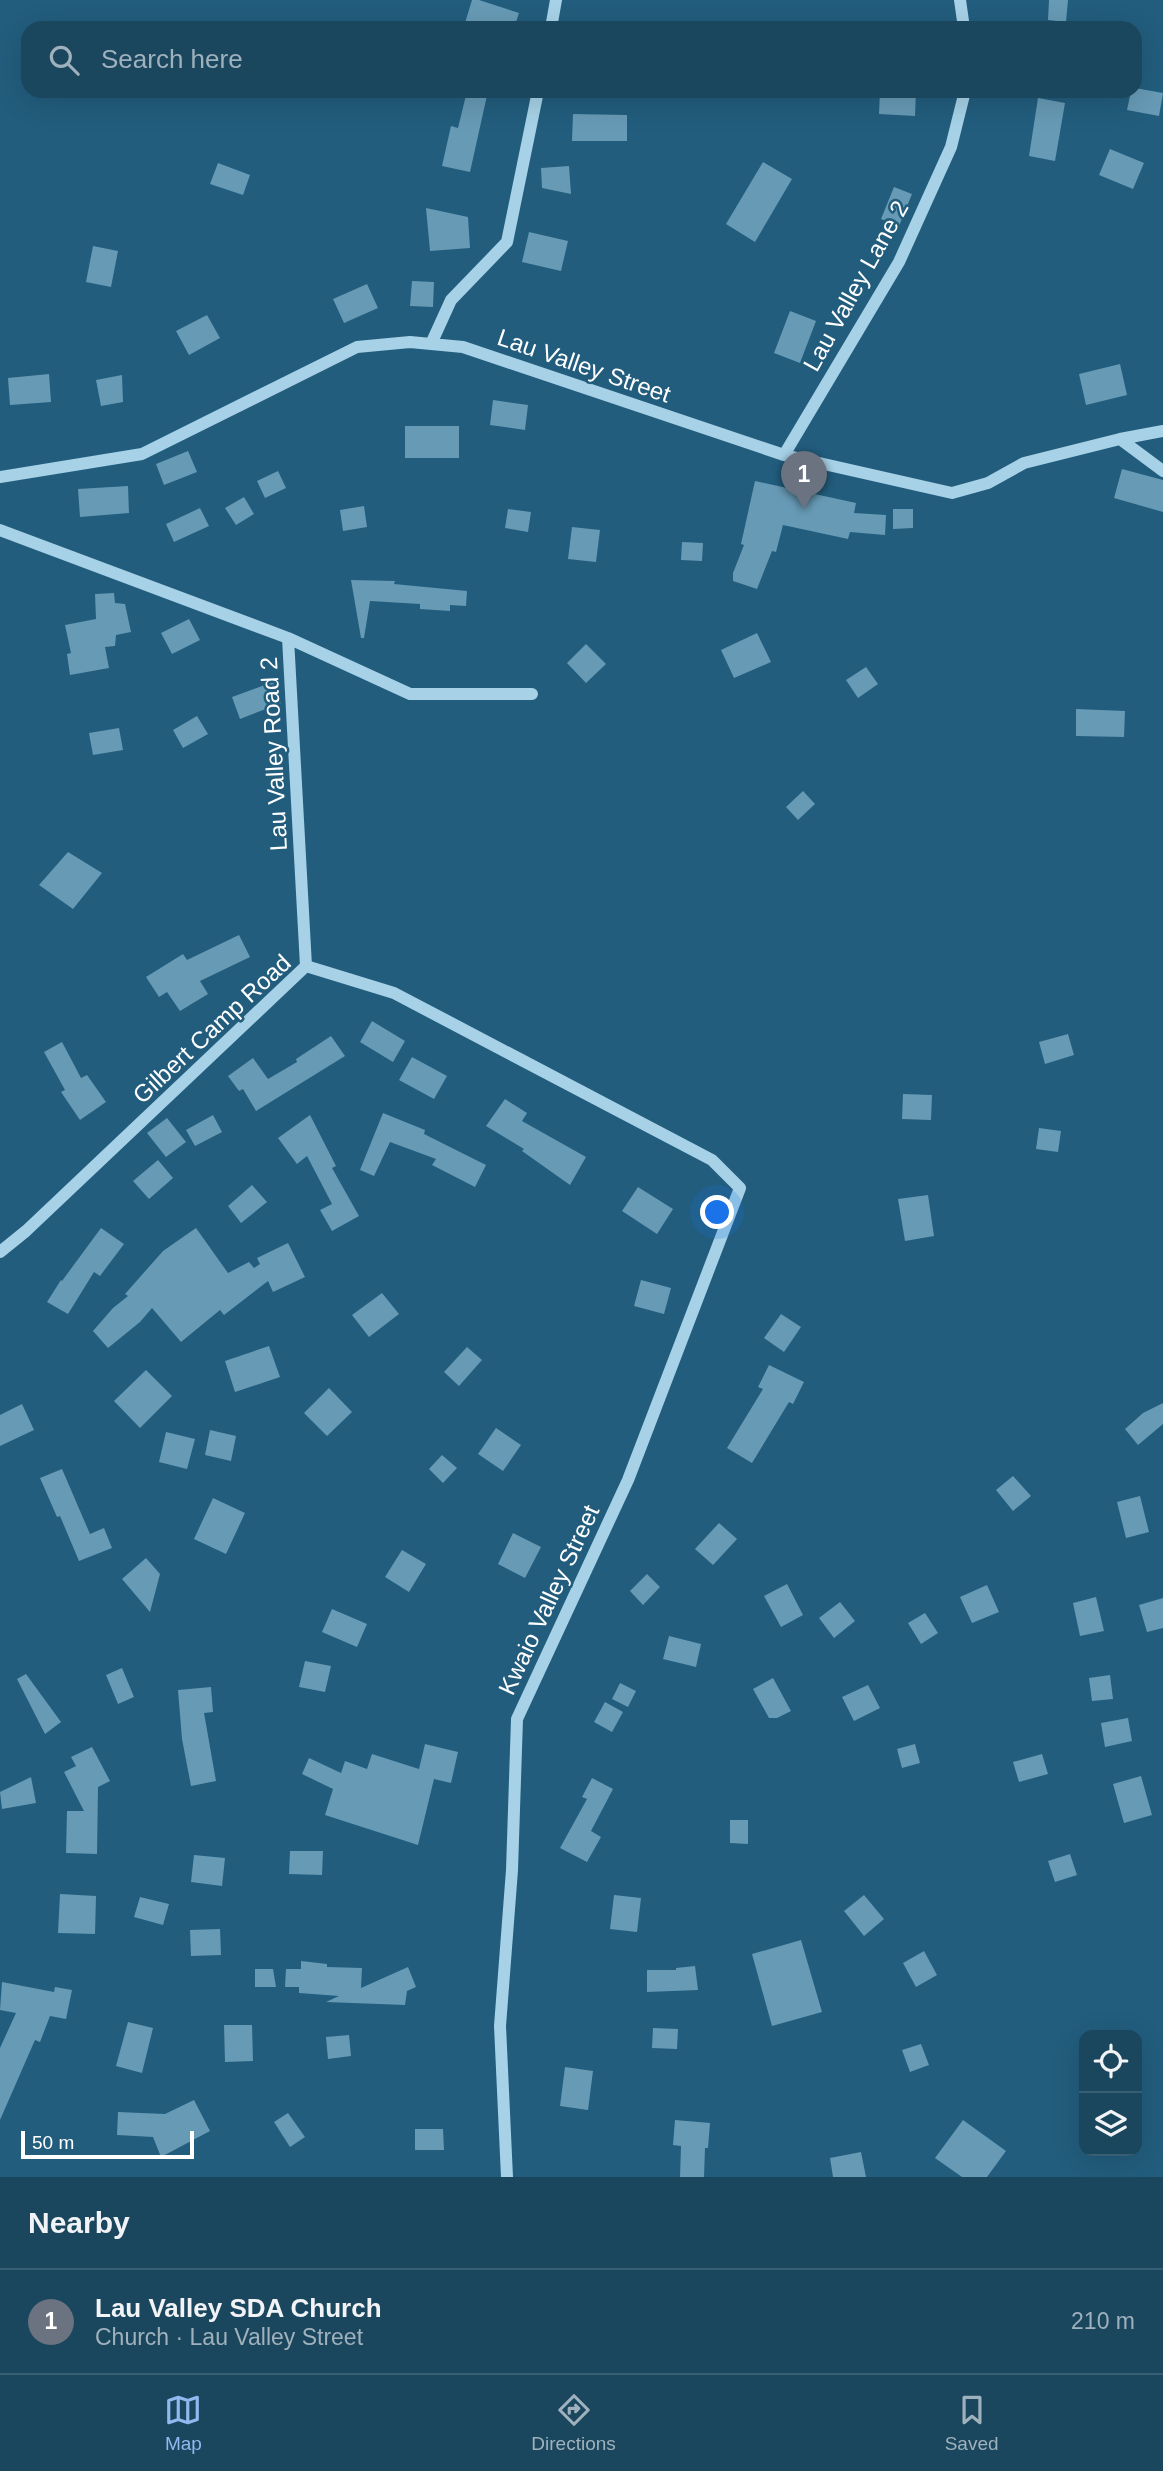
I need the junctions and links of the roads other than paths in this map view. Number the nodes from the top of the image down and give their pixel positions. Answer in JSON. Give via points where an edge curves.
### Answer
{"nodes":[{"id":1,"x":556,"y":0,"type":"edge"},
{"id":2,"x":960,"y":0,"type":"edge"},
{"id":3,"x":552,"y":21,"type":"edge"},
{"id":4,"x":963,"y":21,"type":"edge"},
{"id":5,"x":537,"y":98,"type":"edge"},
{"id":6,"x":963,"y":98,"type":"edge"},
{"id":7,"x":431,"y":344,"type":"junction"},
{"id":8,"x":1163,"y":431,"type":"edge"},
{"id":9,"x":1120,"y":439,"type":"junction"},
{"id":10,"x":784,"y":456,"type":"junction"},
{"id":11,"x":1163,"y":471,"type":"edge"},
{"id":12,"x":0,"y":477,"type":"edge"},
{"id":13,"x":0,"y":530,"type":"edge"},
{"id":14,"x":288,"y":638,"type":"junction"},
{"id":15,"x":532,"y":694,"type":"dead end"},
{"id":16,"x":306,"y":966,"type":"junction"},
{"id":17,"x":740,"y":1188,"type":"joint"},
{"id":18,"x":0,"y":1252,"type":"edge"},
{"id":19,"x":507,"y":2177,"type":"edge"}],
"edges":[{"from":1,"to":3,"type":"street"},
{"from":2,"to":4,"type":"street"},
{"from":5,"to":7,"type":"street","via":[[507,242],[451,300]]},
{"from":6,"to":10,"type":"street","name":"Lau Valley Lane 2","via":[[951,147],[899,262]]},
{"from":7,"to":10,"type":"street","name":"Lau Valley Street","via":[[463,347]]},
{"from":7,"to":12,"type":"street","name":"Lau Valley Street","via":[[357,347],[142,454]]},
{"from":8,"to":9,"type":"street","name":"Lau Valley Street"},
{"from":9,"to":10,"type":"street","name":"Lau Valley Street","via":[[1024,463],[988,483],[952,493]]},
{"from":9,"to":11,"type":"street"},
{"from":13,"to":14,"type":"street","name":"Lau Valley Road 2"},
{"from":14,"to":15,"type":"street","via":[[410,694]]},
{"from":14,"to":16,"type":"street","name":"Lau Valley Road 2"},
{"from":16,"to":17,"type":"street","name":"Gilbert Camp Road","via":[[394,993],[712,1160]]},
{"from":16,"to":18,"type":"street","name":"Gilbert Camp Road"},
{"from":17,"to":19,"type":"street","name":"Kwaio Valley Street","via":[[628,1480],[517,1719],[500,2026]]}]}
